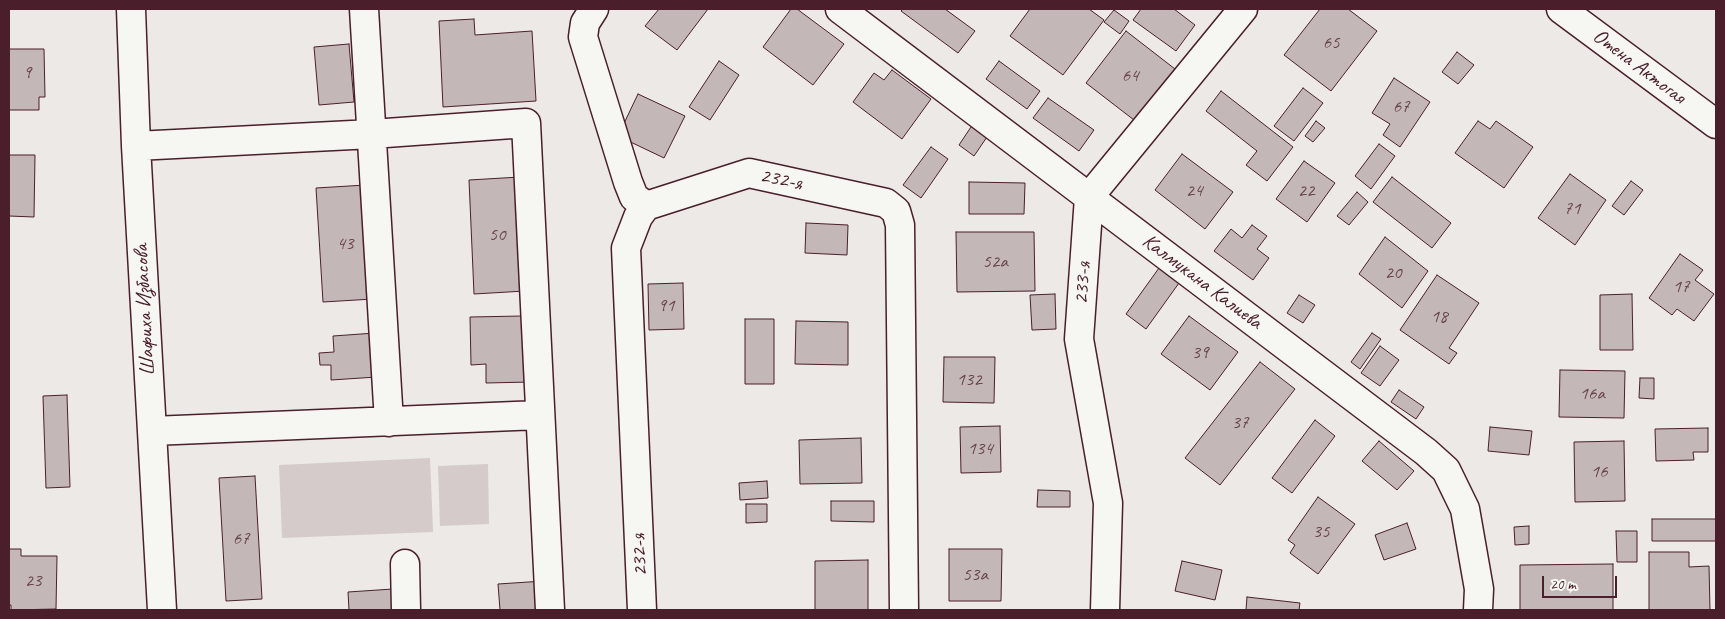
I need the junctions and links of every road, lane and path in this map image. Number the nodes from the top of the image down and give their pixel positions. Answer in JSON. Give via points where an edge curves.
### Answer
{"nodes":[{"id":1,"x":132,"y":9,"type":"edge"},
{"id":2,"x":364,"y":9,"type":"edge"},
{"id":3,"x":594,"y":9,"type":"edge"},
{"id":4,"x":840,"y":9,"type":"edge"},
{"id":5,"x":1243,"y":9,"type":"edge"},
{"id":6,"x":1561,"y":9,"type":"edge"},
{"id":7,"x":1716,"y":124,"type":"edge"},
{"id":8,"x":372,"y":134,"type":"junction"},
{"id":9,"x":136,"y":146,"type":"junction"},
{"id":10,"x":1089,"y":197,"type":"junction"},
{"id":11,"x":646,"y":206,"type":"junction"},
{"id":12,"x":540,"y":415,"type":"junction"},
{"id":13,"x":389,"y":422,"type":"junction"},
{"id":14,"x":152,"y":431,"type":"junction"},
{"id":15,"x":405,"y":564,"type":"dead end"},
{"id":16,"x":162,"y":610,"type":"edge"},
{"id":17,"x":406,"y":610,"type":"edge"},
{"id":18,"x":550,"y":610,"type":"edge"},
{"id":19,"x":642,"y":610,"type":"edge"},
{"id":20,"x":904,"y":610,"type":"edge"},
{"id":21,"x":1105,"y":610,"type":"edge"},
{"id":22,"x":1478,"y":610,"type":"edge"}],
"edges":[{"from":1,"to":9,"type":"street","name":"Шафиха Избасова"},
{"from":2,"to":8,"type":"street"},
{"from":3,"to":11,"type":"street","via":[[585,23],[583,37],[628,182],[634,197]]},
{"from":4,"to":10,"type":"street","name":"Калмукана Калиева"},
{"from":5,"to":10,"type":"street"},
{"from":6,"to":7,"type":"street","name":"Отена Актогая"},
{"from":8,"to":9,"type":"street"},
{"from":8,"to":12,"type":"street","via":[[526,123]]},
{"from":8,"to":13,"type":"street"},
{"from":9,"to":14,"type":"street","name":"Шафиха Избасова"},
{"from":10,"to":21,"type":"street","name":"233-я","via":[[1079,339],[1108,504]]},
{"from":10,"to":22,"type":"street","name":"Калмукана Калиева","via":[[1446,470],[1465,509],[1479,589]]},
{"from":11,"to":19,"type":"street","name":"232-я","via":[[626,248]]},
{"from":11,"to":20,"type":"street","name":"232-я","via":[[749,173],[886,203],[896,211],[900,225]]},
{"from":12,"to":13,"type":"street"},
{"from":12,"to":18,"type":"street"},
{"from":13,"to":14,"type":"street"},
{"from":14,"to":16,"type":"street","name":"Шафиха Избасова"},
{"from":15,"to":17,"type":"street"}]}
